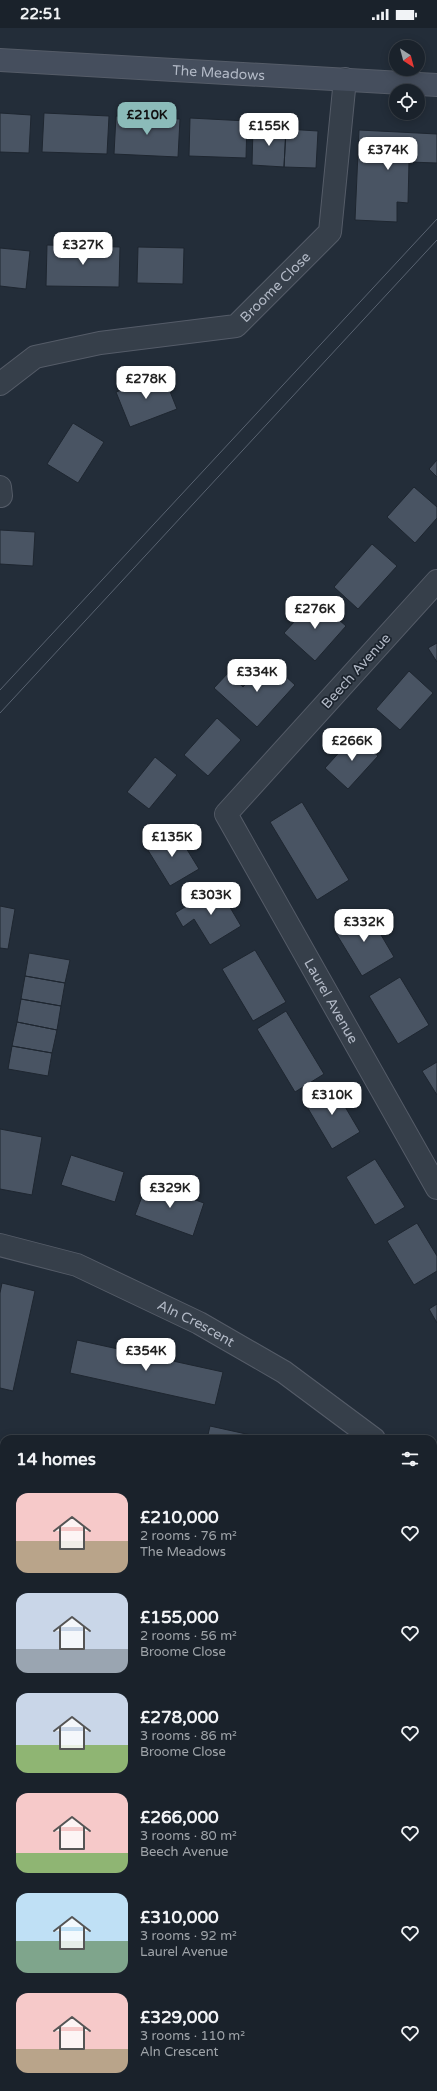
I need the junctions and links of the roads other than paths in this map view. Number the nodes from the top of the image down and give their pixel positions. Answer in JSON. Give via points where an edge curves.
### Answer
{"nodes":[{"id":1,"x":0,"y":60,"type":"edge"},
{"id":2,"x":345,"y":79,"type":"junction"},
{"id":3,"x":437,"y":85,"type":"edge"},
{"id":4,"x":0,"y":384,"type":"edge"},
{"id":5,"x":437,"y":581,"type":"edge"},
{"id":6,"x":226,"y":814,"type":"joint"},
{"id":7,"x":437,"y":1188,"type":"edge"},
{"id":8,"x":0,"y":1245,"type":"edge"},
{"id":9,"x":369,"y":1435,"type":"edge"}],
"edges":[{"from":1,"to":2,"type":"street","name":"The Meadows"},
{"from":2,"to":3,"type":"street","name":"The Meadows"},
{"from":2,"to":4,"type":"street","name":"Broome Close","via":[[330,232],[236,326],[100,343],[35,357]]},
{"from":5,"to":6,"type":"street","name":"Beech Avenue"},
{"from":6,"to":7,"type":"street","name":"Laurel Avenue"},
{"from":8,"to":9,"type":"street","name":"Aln Crescent","via":[[77,1265],[199,1323],[284,1372]]}]}
